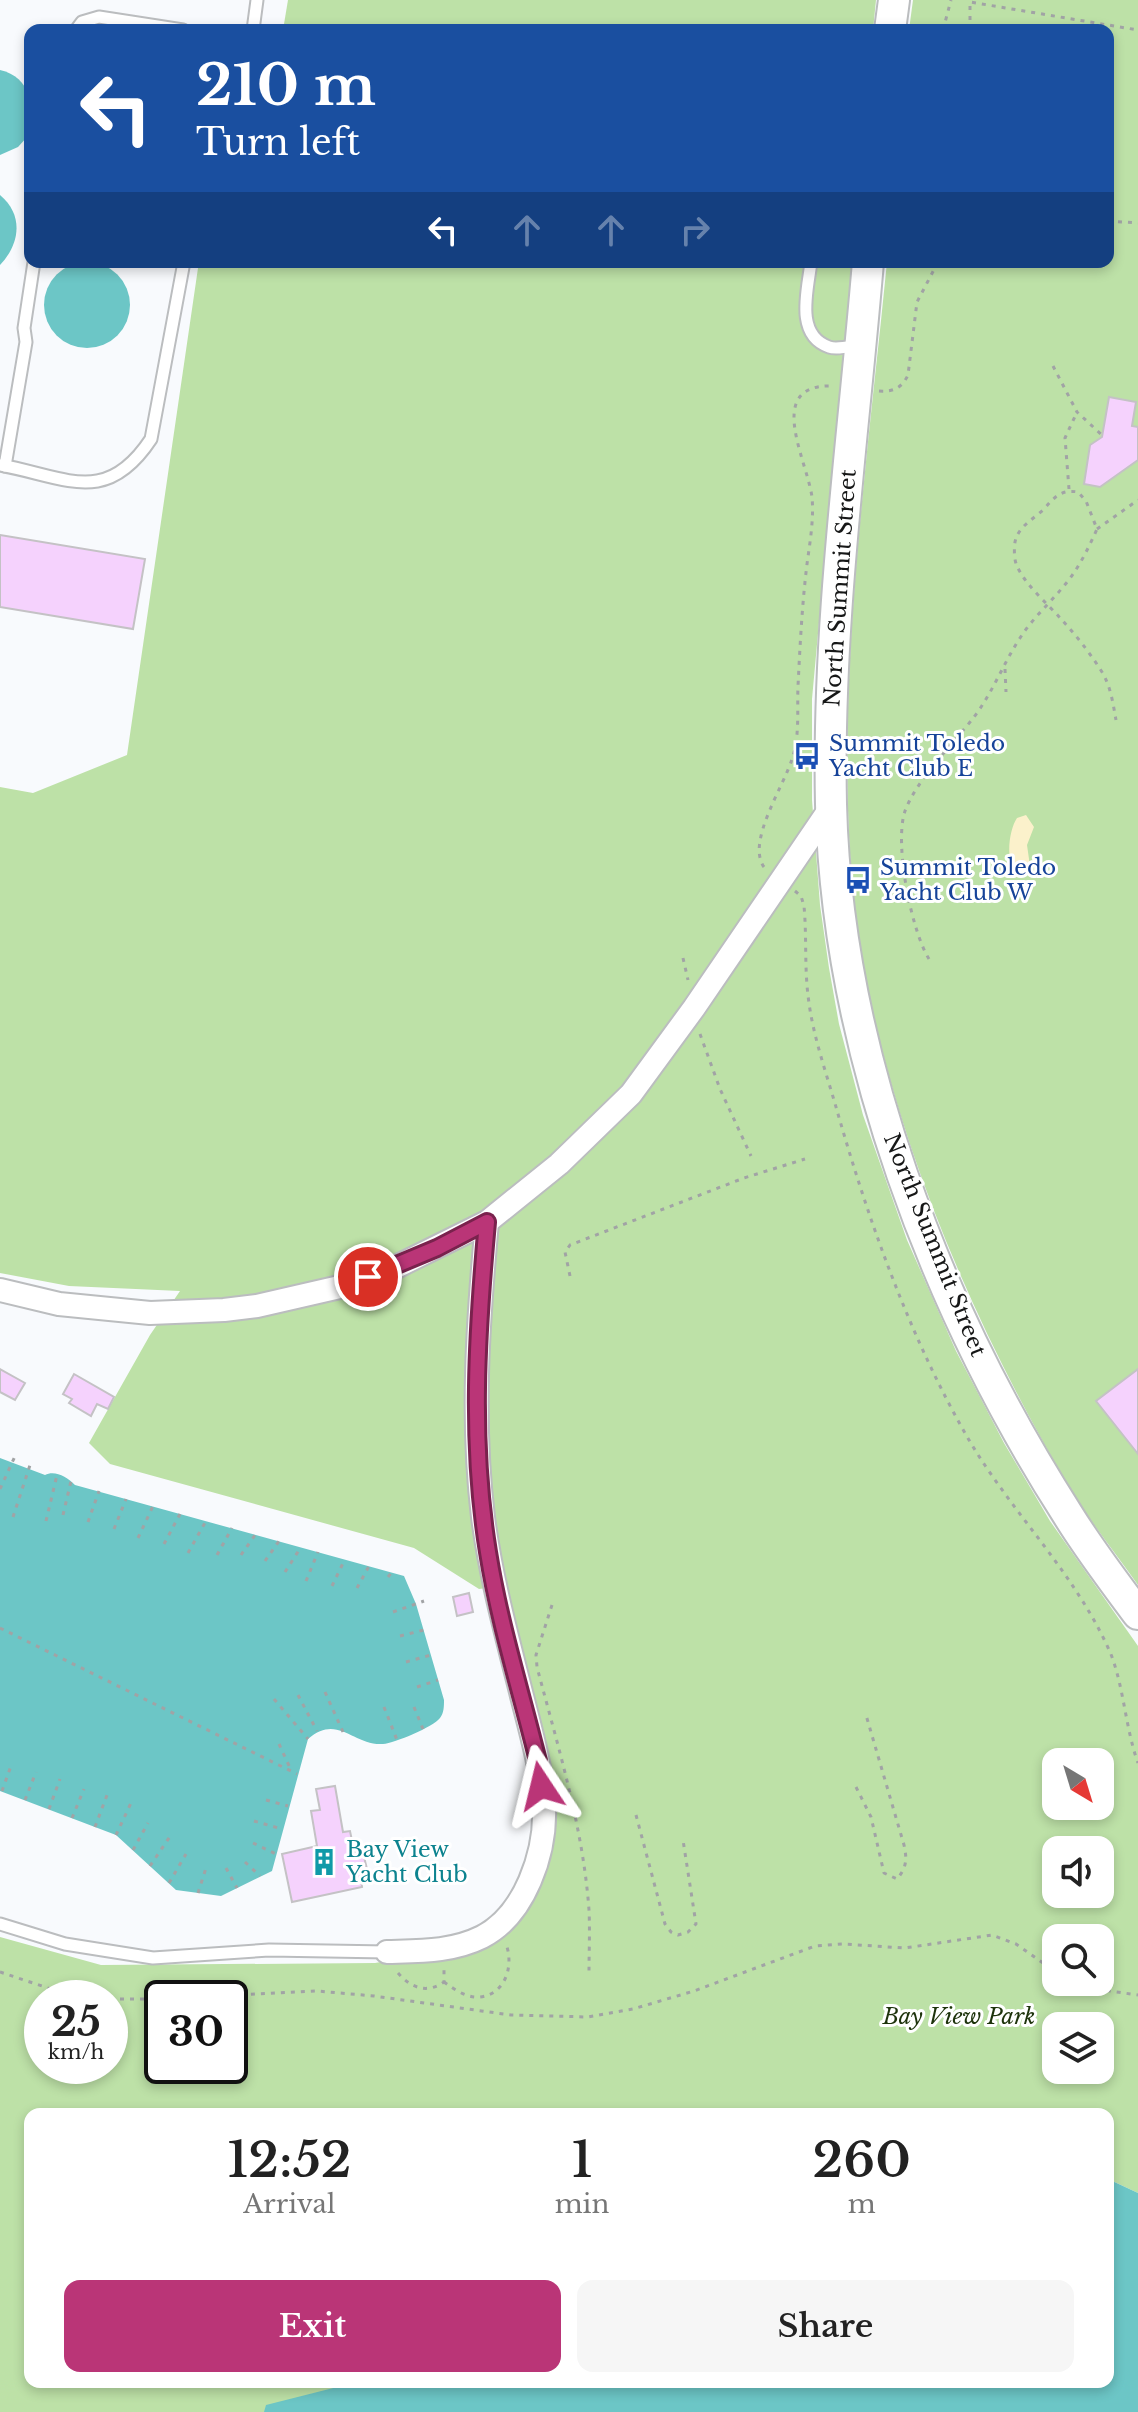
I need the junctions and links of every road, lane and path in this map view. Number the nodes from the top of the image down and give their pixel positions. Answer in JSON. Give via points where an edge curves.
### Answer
{"nodes":[{"id":1,"x":257,"y":0,"type":"edge"},
{"id":2,"x":894,"y":0,"type":"edge"},
{"id":3,"x":951,"y":0,"type":"edge"},
{"id":4,"x":80,"y":24,"type":"edge"},
{"id":5,"x":144,"y":24,"type":"edge"},
{"id":6,"x":254,"y":24,"type":"edge"},
{"id":7,"x":891,"y":24,"type":"edge"},
{"id":8,"x":945,"y":24,"type":"edge"},
{"id":9,"x":970,"y":24,"type":"edge"},
{"id":10,"x":1102,"y":24,"type":"edge"},
{"id":11,"x":1114,"y":26,"type":"edge"},
{"id":12,"x":1138,"y":30,"type":"edge"},
{"id":13,"x":1114,"y":221,"type":"edge"},
{"id":14,"x":1138,"y":223,"type":"edge"},
{"id":15,"x":33,"y":268,"type":"edge"},
{"id":16,"x":183,"y":268,"type":"edge"},
{"id":17,"x":811,"y":268,"type":"edge"},
{"id":18,"x":867,"y":268,"type":"edge"},
{"id":19,"x":935,"y":268,"type":"edge"},
{"id":20,"x":861,"y":345,"type":"junction"},
{"id":21,"x":1053,"y":366,"type":"dead end"},
{"id":22,"x":856,"y":388,"type":"junction"},
{"id":23,"x":1077,"y":412,"type":"junction"},
{"id":24,"x":1103,"y":436,"type":"dead end"},
{"id":25,"x":2,"y":465,"type":"edge"},
{"id":26,"x":1070,"y":490,"type":"junction"},
{"id":27,"x":1138,"y":500,"type":"edge"},
{"id":28,"x":1097,"y":529,"type":"junction"},
{"id":29,"x":1047,"y":604,"type":"junction"},
{"id":30,"x":1006,"y":665,"type":"junction"},
{"id":31,"x":1006,"y":692,"type":"dead end"},
{"id":32,"x":1116,"y":720,"type":"dead end"},
{"id":33,"x":831,"y":807,"type":"junction"},
{"id":34,"x":781,"y":882,"type":"junction"},
{"id":35,"x":683,"y":958,"type":"dead end"},
{"id":36,"x":929,"y":959,"type":"dead end"},
{"id":37,"x":694,"y":1008,"type":"junction"},
{"id":38,"x":751,"y":1156,"type":"dead end"},
{"id":39,"x":805,"y":1159,"type":"dead end"},
{"id":40,"x":487,"y":1222,"type":"junction"},
{"id":41,"x":570,"y":1276,"type":"dead end"},
{"id":42,"x":0,"y":1290,"type":"edge"},
{"id":43,"x":16,"y":1454,"type":"dead end"},
{"id":44,"x":31,"y":1462,"type":"dead end"},
{"id":45,"x":57,"y":1475,"type":"dead end"},
{"id":46,"x":71,"y":1481,"type":"dead end"},
{"id":47,"x":0,"y":1489,"type":"edge"},
{"id":48,"x":99,"y":1491,"type":"dead end"},
{"id":49,"x":126,"y":1499,"type":"dead end"},
{"id":50,"x":153,"y":1506,"type":"dead end"},
{"id":51,"x":180,"y":1514,"type":"dead end"},
{"id":52,"x":63,"y":1515,"type":"dead end"},
{"id":53,"x":13,"y":1517,"type":"dead end"},
{"id":54,"x":46,"y":1521,"type":"dead end"},
{"id":55,"x":206,"y":1521,"type":"dead end"},
{"id":56,"x":88,"y":1522,"type":"dead end"},
{"id":57,"x":232,"y":1528,"type":"dead end"},
{"id":58,"x":114,"y":1529,"type":"dead end"},
{"id":59,"x":255,"y":1535,"type":"dead end"},
{"id":60,"x":138,"y":1538,"type":"dead end"},
{"id":61,"x":279,"y":1541,"type":"dead end"},
{"id":62,"x":164,"y":1544,"type":"dead end"},
{"id":63,"x":301,"y":1547,"type":"dead end"},
{"id":64,"x":318,"y":1552,"type":"dead end"},
{"id":65,"x":188,"y":1553,"type":"dead end"},
{"id":66,"x":217,"y":1555,"type":"dead end"},
{"id":67,"x":241,"y":1555,"type":"dead end"},
{"id":68,"x":345,"y":1559,"type":"dead end"},
{"id":69,"x":265,"y":1561,"type":"dead end"},
{"id":70,"x":369,"y":1566,"type":"dead end"},
{"id":71,"x":285,"y":1572,"type":"dead end"},
{"id":72,"x":392,"y":1572,"type":"dead end"},
{"id":73,"x":388,"y":1577,"type":"dead end"},
{"id":74,"x":306,"y":1581,"type":"dead end"},
{"id":75,"x":332,"y":1586,"type":"dead end"},
{"id":76,"x":357,"y":1588,"type":"dead end"},
{"id":77,"x":424,"y":1601,"type":"dead end"},
{"id":78,"x":552,"y":1605,"type":"dead end"},
{"id":79,"x":393,"y":1612,"type":"dead end"},
{"id":80,"x":1138,"y":1614,"type":"edge"},
{"id":81,"x":0,"y":1628,"type":"edge"},
{"id":82,"x":424,"y":1630,"type":"dead end"},
{"id":83,"x":400,"y":1636,"type":"dead end"},
{"id":84,"x":431,"y":1655,"type":"dead end"},
{"id":85,"x":406,"y":1662,"type":"dead end"},
{"id":86,"x":438,"y":1680,"type":"dead end"},
{"id":87,"x":417,"y":1687,"type":"dead end"},
{"id":88,"x":325,"y":1692,"type":"dead end"},
{"id":89,"x":298,"y":1695,"type":"dead end"},
{"id":90,"x":274,"y":1699,"type":"dead end"},
{"id":91,"x":384,"y":1707,"type":"dead end"},
{"id":92,"x":414,"y":1707,"type":"dead end"},
{"id":93,"x":866,"y":1715,"type":"dead end"},
{"id":94,"x":423,"y":1729,"type":"dead end"},
{"id":95,"x":317,"y":1731,"type":"dead end"},
{"id":96,"x":343,"y":1732,"type":"dead end"},
{"id":97,"x":308,"y":1739,"type":"dead end"},
{"id":98,"x":397,"y":1740,"type":"dead end"},
{"id":99,"x":279,"y":1744,"type":"dead end"},
{"id":100,"x":12,"y":1763,"type":"dead end"},
{"id":101,"x":1138,"y":1763,"type":"edge"},
{"id":102,"x":291,"y":1770,"type":"junction"},
{"id":103,"x":36,"y":1772,"type":"dead end"},
{"id":104,"x":297,"y":1774,"type":"dead end"},
{"id":105,"x":60,"y":1779,"type":"dead end"},
{"id":106,"x":856,"y":1787,"type":"dead end"},
{"id":107,"x":84,"y":1789,"type":"dead end"},
{"id":108,"x":2,"y":1791,"type":"dead end"},
{"id":109,"x":107,"y":1795,"type":"dead end"},
{"id":110,"x":25,"y":1800,"type":"dead end"},
{"id":111,"x":266,"y":1800,"type":"dead end"},
{"id":112,"x":131,"y":1803,"type":"dead end"},
{"id":113,"x":288,"y":1806,"type":"dead end"},
{"id":114,"x":49,"y":1809,"type":"dead end"},
{"id":115,"x":636,"y":1815,"type":"dead end"},
{"id":116,"x":72,"y":1818,"type":"dead end"},
{"id":117,"x":254,"y":1821,"type":"dead end"},
{"id":118,"x":148,"y":1823,"type":"dead end"},
{"id":119,"x":95,"y":1827,"type":"dead end"},
{"id":120,"x":282,"y":1829,"type":"dead end"},
{"id":121,"x":116,"y":1835,"type":"dead end"},
{"id":122,"x":171,"y":1835,"type":"dead end"},
{"id":123,"x":683,"y":1840,"type":"dead end"},
{"id":124,"x":253,"y":1843,"type":"dead end"},
{"id":125,"x":133,"y":1850,"type":"dead end"},
{"id":126,"x":186,"y":1854,"type":"dead end"},
{"id":127,"x":276,"y":1854,"type":"dead end"},
{"id":128,"x":245,"y":1862,"type":"dead end"},
{"id":129,"x":150,"y":1866,"type":"dead end"},
{"id":130,"x":206,"y":1868,"type":"dead end"},
{"id":131,"x":226,"y":1868,"type":"dead end"},
{"id":132,"x":260,"y":1876,"type":"dead end"},
{"id":133,"x":169,"y":1883,"type":"dead end"},
{"id":134,"x":237,"y":1888,"type":"dead end"},
{"id":135,"x":198,"y":1893,"type":"dead end"},
{"id":136,"x":0,"y":1924,"type":"edge"},
{"id":137,"x":499,"y":1926,"type":"junction"},
{"id":138,"x":440,"y":1950,"type":"junction"},
{"id":139,"x":387,"y":1952,"type":"junction"},
{"id":140,"x":1042,"y":1962,"type":"edge"},
{"id":141,"x":0,"y":1972,"type":"edge"},
{"id":142,"x":589,"y":1972,"type":"dead end"},
{"id":143,"x":24,"y":1980,"type":"edge"},
{"id":144,"x":444,"y":1982,"type":"junction"},
{"id":145,"x":1114,"y":1992,"type":"edge"},
{"id":146,"x":248,"y":1994,"type":"edge"},
{"id":147,"x":1138,"y":1995,"type":"edge"}],
"edges":[{"from":1,"to":6,"type":"lane"},
{"from":2,"to":7,"type":"main road"},
{"from":3,"to":8,"type":"path"},
{"from":4,"to":5,"type":"lane","via":[[99,17]]},
{"from":9,"to":10,"type":"path","via":[[970,2]]},
{"from":11,"to":12,"type":"path"},
{"from":13,"to":14,"type":"path"},
{"from":15,"to":25,"type":"lane","via":[[26,342]]},
{"from":16,"to":25,"type":"lane","via":[[151,439],[135,462],[108,479],[83,483]]},
{"from":17,"to":20,"type":"lane","via":[[807,327],[831,348]]},
{"from":18,"to":20,"type":"main road","name":"North Summit Street"},
{"from":19,"to":22,"type":"path","via":[[917,302],[904,384],[887,391]]},
{"from":20,"to":22,"type":"main road","name":"North Summit Street"},
{"from":21,"to":23,"type":"path"},
{"from":22,"to":33,"type":"main road","name":"North Summit Street","via":[[837,587]]},
{"from":22,"to":34,"type":"path","via":[[817,386],[807,389],[794,406],[813,503],[797,735],[758,849],[760,863]]},
{"from":23,"to":24,"type":"path"},
{"from":23,"to":26,"type":"path","via":[[1065,438]]},
{"from":26,"to":28,"type":"path","via":[[1083,495]]},
{"from":26,"to":29,"type":"path","via":[[1055,496],[1015,539],[1016,565]]},
{"from":27,"to":28,"type":"path"},
{"from":28,"to":29,"type":"path","via":[[1074,572]]},
{"from":29,"to":30,"type":"path","via":[[1019,638]]},
{"from":29,"to":32,"type":"path","via":[[1106,680]]},
{"from":30,"to":31,"type":"path"},
{"from":30,"to":36,"type":"path","via":[[904,813],[910,911]]},
{"from":33,"to":34,"type":"street"},
{"from":33,"to":80,"type":"main road","name":"North Summit Street","via":[[841,921],[856,1008],[904,1179],[960,1317],[1011,1417],[1068,1517]]},
{"from":34,"to":37,"type":"street"},
{"from":34,"to":101,"type":"path","via":[[801,896],[804,906],[809,1005],[876,1235],[969,1439],[1099,1628]]},
{"from":35,"to":37,"type":"path"},
{"from":37,"to":38,"type":"path","via":[[709,1061]]},
{"from":37,"to":40,"type":"street","via":[[631,1094],[559,1164]]},
{"from":39,"to":41,"type":"path","via":[[570,1245],[565,1252]]},
{"from":40,"to":42,"type":"street","via":[[392,1269],[257,1306],[150,1313],[59,1304]]},
{"from":40,"to":137,"type":"street","via":[[476,1374],[479,1481],[488,1554],[538,1761],[544,1809],[526,1887]]},
{"from":43,"to":47,"type":"path"},
{"from":44,"to":53,"type":"path"},
{"from":45,"to":54,"type":"path"},
{"from":46,"to":52,"type":"path"},
{"from":48,"to":56,"type":"path"},
{"from":49,"to":58,"type":"path"},
{"from":50,"to":60,"type":"path"},
{"from":51,"to":62,"type":"path"},
{"from":55,"to":65,"type":"path"},
{"from":57,"to":66,"type":"path"},
{"from":59,"to":67,"type":"path"},
{"from":61,"to":69,"type":"path"},
{"from":63,"to":71,"type":"path"},
{"from":64,"to":74,"type":"path"},
{"from":68,"to":75,"type":"path"},
{"from":70,"to":76,"type":"path"},
{"from":72,"to":73,"type":"path"},
{"from":77,"to":79,"type":"path"},
{"from":78,"to":142,"type":"path","via":[[537,1667],[580,1847]]},
{"from":81,"to":102,"type":"path"},
{"from":82,"to":83,"type":"path"},
{"from":84,"to":85,"type":"path"},
{"from":86,"to":87,"type":"path"},
{"from":88,"to":96,"type":"path"},
{"from":89,"to":95,"type":"path"},
{"from":90,"to":97,"type":"path"},
{"from":91,"to":98,"type":"path"},
{"from":92,"to":94,"type":"path"},
{"from":93,"to":106,"type":"path","via":[[907,1858],[897,1879],[884,1873],[871,1817]]},
{"from":99,"to":102,"type":"path"},
{"from":100,"to":108,"type":"path"},
{"from":102,"to":104,"type":"path"},
{"from":103,"to":110,"type":"path"},
{"from":105,"to":114,"type":"path"},
{"from":107,"to":116,"type":"path"},
{"from":109,"to":119,"type":"path"},
{"from":111,"to":113,"type":"path"},
{"from":112,"to":121,"type":"path"},
{"from":115,"to":123,"type":"path","via":[[665,1924],[678,1935],[696,1924]]},
{"from":117,"to":120,"type":"path"},
{"from":118,"to":125,"type":"path"},
{"from":122,"to":129,"type":"path"},
{"from":124,"to":127,"type":"path"},
{"from":126,"to":133,"type":"path"},
{"from":128,"to":132,"type":"path"},
{"from":130,"to":135,"type":"path"},
{"from":131,"to":134,"type":"path"},
{"from":136,"to":139,"type":"lane","via":[[65,1944],[153,1958],[269,1950]]},
{"from":137,"to":138,"type":"street"},
{"from":137,"to":144,"type":"path","via":[[509,1971],[496,1991],[468,1995]]},
{"from":138,"to":139,"type":"street"},
{"from":138,"to":144,"type":"path"},
{"from":139,"to":144,"type":"path","via":[[402,1978],[416,1988],[427,1990]]},
{"from":140,"to":146,"type":"path","via":[[992,1935],[905,1948],[815,1946],[694,1991],[588,2017],[488,2013],[317,1991]]},
{"from":141,"to":143,"type":"path"},
{"from":145,"to":147,"type":"path"}]}
